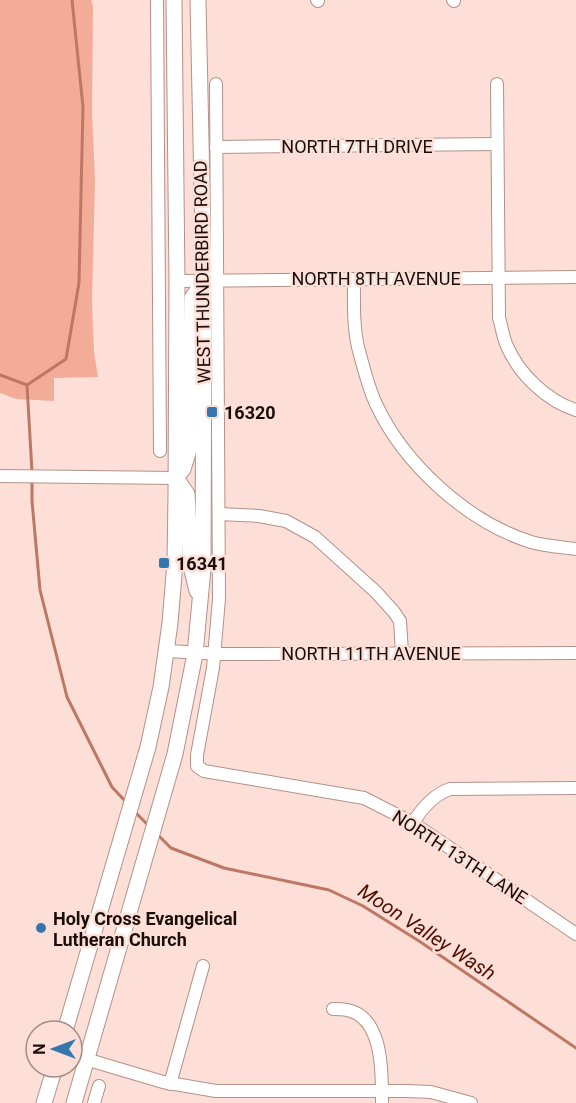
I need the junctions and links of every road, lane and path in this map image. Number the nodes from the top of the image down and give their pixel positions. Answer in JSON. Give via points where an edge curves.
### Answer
{"nodes":[{"id":1,"x":157,"y":0,"type":"edge"},
{"id":2,"x":174,"y":0,"type":"edge"},
{"id":3,"x":198,"y":0,"type":"edge"},
{"id":4,"x":216,"y":84,"type":"dead end"},
{"id":5,"x":497,"y":84,"type":"dead end"},
{"id":6,"x":497,"y":144,"type":"junction"},
{"id":7,"x":216,"y":147,"type":"junction"},
{"id":8,"x":576,"y":277,"type":"edge"},
{"id":9,"x":498,"y":278,"type":"junction"},
{"id":10,"x":354,"y":279,"type":"junction"},
{"id":11,"x":211,"y":280,"type":"junction"},
{"id":12,"x":177,"y":281,"type":"junction"},
{"id":13,"x":159,"y":394,"type":"junction"},
{"id":14,"x":176,"y":394,"type":"junction"},
{"id":15,"x":576,"y":410,"type":"edge"},
{"id":16,"x":159,"y":451,"type":"dead end"},
{"id":17,"x":0,"y":476,"type":"edge"},
{"id":18,"x":176,"y":478,"type":"junction"},
{"id":19,"x":219,"y":514,"type":"junction"},
{"id":20,"x":576,"y":549,"type":"edge"},
{"id":21,"x":200,"y":606,"type":"junction"},
{"id":22,"x":166,"y":651,"type":"junction"},
{"id":23,"x":402,"y":653,"type":"junction"},
{"id":24,"x":576,"y":653,"type":"edge"},
{"id":25,"x":195,"y":654,"type":"junction"},
{"id":26,"x":215,"y":654,"type":"junction"},
{"id":27,"x":197,"y":766,"type":"joint"},
{"id":28,"x":576,"y":788,"type":"edge"},
{"id":29,"x":413,"y":823,"type":"junction"},
{"id":30,"x":110,"y":875,"type":"junction"},
{"id":31,"x":137,"y":883,"type":"junction"},
{"id":32,"x":576,"y":934,"type":"edge"},
{"id":33,"x":204,"y":966,"type":"dead end"},
{"id":34,"x":333,"y":1009,"type":"dead end"},
{"id":35,"x":68,"y":1019,"type":"edge"},
{"id":36,"x":84,"y":1058,"type":"edge"},
{"id":37,"x":87,"y":1059,"type":"junction"},
{"id":38,"x":51,"y":1079,"type":"edge"},
{"id":39,"x":170,"y":1084,"type":"junction"},
{"id":40,"x":99,"y":1086,"type":"dead end"},
{"id":41,"x":382,"y":1097,"type":"edge"},
{"id":42,"x":44,"y":1103,"type":"edge"},
{"id":43,"x":74,"y":1103,"type":"edge"},
{"id":44,"x":94,"y":1103,"type":"edge"},
{"id":45,"x":471,"y":1103,"type":"edge"}],
"edges":[{"from":1,"to":13,"type":"street"},
{"from":2,"to":12,"type":"main road","name":"WEST THUNDERBIRD ROAD"},
{"from":3,"to":11,"type":"main road","name":"WEST THUNDERBIRD ROAD"},
{"from":4,"to":7,"type":"street","name":"WEST THUNDERBIRD ROAD"},
{"from":5,"to":6,"type":"street"},
{"from":6,"to":7,"type":"street","name":"NORTH 7TH DRIVE"},
{"from":6,"to":9,"type":"street"},
{"from":7,"to":11,"type":"street","name":"WEST THUNDERBIRD ROAD"},
{"from":8,"to":9,"type":"street","name":"NORTH 8TH AVENUE"},
{"from":9,"to":10,"type":"street","name":"NORTH 8TH AVENUE"},
{"from":9,"to":15,"type":"street","via":[[499,318],[507,346],[523,372],[544,393]]},
{"from":10,"to":11,"type":"street","name":"NORTH 8TH AVENUE"},
{"from":10,"to":20,"type":"street","via":[[358,345],[376,404],[416,463],[437,485],[488,524],[532,542]]},
{"from":11,"to":12,"type":"street","name":"NORTH 8TH AVENUE"},
{"from":11,"to":18,"type":"main road","via":[[192,298],[189,450]]},
{"from":11,"to":19,"type":"street","name":"WEST THUNDERBIRD ROAD"},
{"from":11,"to":21,"type":"main road","name":"WEST THUNDERBIRD ROAD"},
{"from":12,"to":14,"type":"main road","name":"WEST THUNDERBIRD ROAD"},
{"from":13,"to":14,"type":"street","name":"WEST THUNDERBIRD ROAD"},
{"from":13,"to":16,"type":"street"},
{"from":14,"to":18,"type":"main road","name":"WEST THUNDERBIRD ROAD"},
{"from":17,"to":18,"type":"street"},
{"from":18,"to":21,"type":"main road","via":[[187,494],[191,566]]},
{"from":18,"to":22,"type":"main road","name":"WEST THUNDERBIRD ROAD","via":[[174,573]]},
{"from":19,"to":23,"type":"street","via":[[286,522],[315,537],[394,612],[400,621]]},
{"from":19,"to":26,"type":"street","name":"WEST THUNDERBIRD ROAD"},
{"from":21,"to":25,"type":"main road","name":"WEST THUNDERBIRD ROAD"},
{"from":22,"to":25,"type":"street","name":"NORTH 11TH AVENUE"},
{"from":22,"to":30,"type":"main road","name":"WEST THUNDERBIRD ROAD","via":[[148,747]]},
{"from":23,"to":24,"type":"street","name":"NORTH 11TH AVENUE"},
{"from":23,"to":26,"type":"street","name":"NORTH 11TH AVENUE"},
{"from":25,"to":26,"type":"street","name":"NORTH 11TH AVENUE"},
{"from":25,"to":31,"type":"main road","name":"WEST THUNDERBIRD ROAD","via":[[175,754]]},
{"from":26,"to":27,"type":"street","name":"WEST THUNDERBIRD ROAD"},
{"from":27,"to":29,"type":"street","name":"NORTH 13TH LANE","via":[[204,771],[364,798]]},
{"from":28,"to":29,"type":"street","via":[[450,789],[425,805]]},
{"from":29,"to":32,"type":"street","name":"NORTH 13TH LANE"},
{"from":30,"to":31,"type":"main road"},
{"from":30,"to":35,"type":"main road","name":"WEST THUNDERBIRD ROAD"},
{"from":31,"to":37,"type":"main road","name":"WEST THUNDERBIRD ROAD"},
{"from":33,"to":39,"type":"street"},
{"from":34,"to":41,"type":"street","via":[[348,1010],[365,1019],[375,1036]]},
{"from":36,"to":37,"type":"street"},
{"from":37,"to":39,"type":"street"},
{"from":37,"to":43,"type":"main road","name":"WEST THUNDERBIRD ROAD"},
{"from":38,"to":42,"type":"main road"},
{"from":39,"to":41,"type":"street","via":[[230,1092]]},
{"from":40,"to":44,"type":"street"},
{"from":41,"to":45,"type":"street","via":[[431,1092]]}]}
